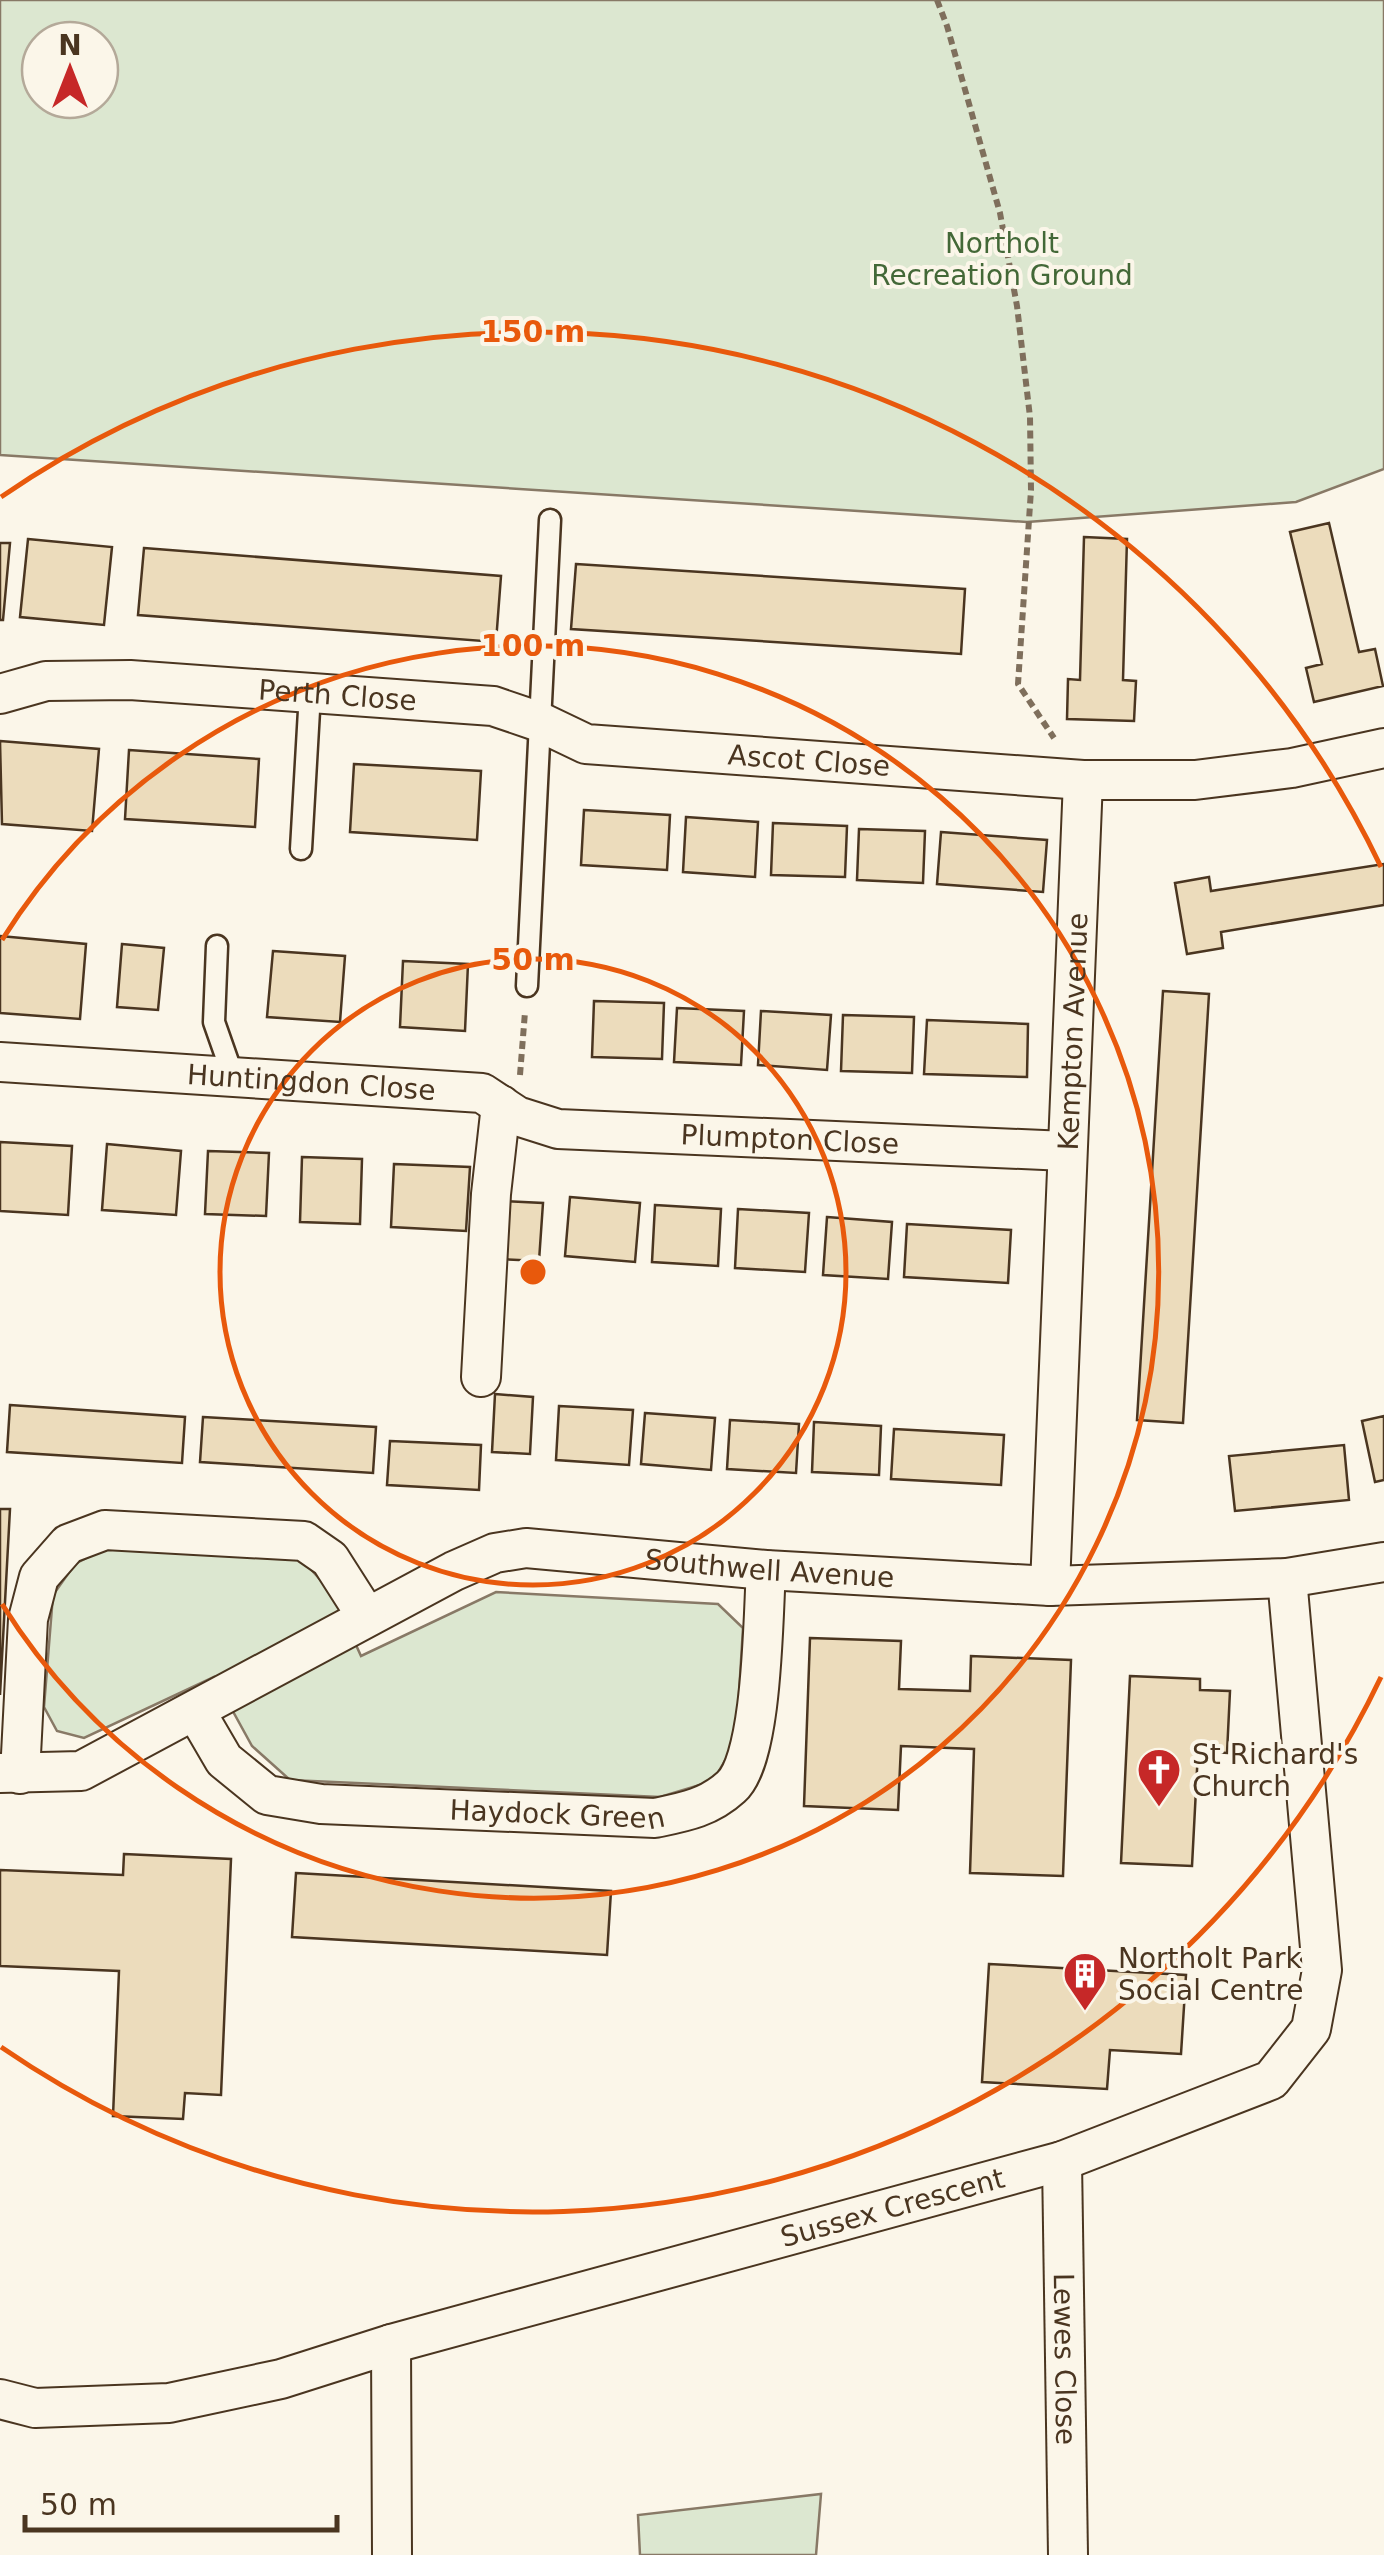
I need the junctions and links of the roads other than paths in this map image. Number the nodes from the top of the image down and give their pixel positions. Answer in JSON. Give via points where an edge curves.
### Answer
{"nodes":[{"id":1,"x":550,"y":520,"type":"dead end"},
{"id":2,"x":310,"y":693,"type":"junction"},
{"id":3,"x":0,"y":694,"type":"edge"},
{"id":4,"x":540,"y":722,"type":"junction"},
{"id":5,"x":1384,"y":748,"type":"edge"},
{"id":6,"x":1083,"y":780,"type":"junction"},
{"id":7,"x":302,"y":849,"type":"dead end"},
{"id":8,"x":217,"y":946,"type":"dead end"},
{"id":9,"x":527,"y":986,"type":"road end"},
{"id":10,"x":0,"y":1062,"type":"edge"},
{"id":11,"x":234,"y":1079,"type":"junction"},
{"id":12,"x":509,"y":1111,"type":"junction"},
{"id":13,"x":1066,"y":1150,"type":"junction"},
{"id":14,"x":481,"y":1377,"type":"dead end"},
{"id":15,"x":1384,"y":1562,"type":"edge"},
{"id":16,"x":766,"y":1570,"type":"junction"},
{"id":17,"x":1287,"y":1578,"type":"junction"},
{"id":18,"x":1050,"y":1586,"type":"junction"},
{"id":19,"x":368,"y":1618,"type":"junction"},
{"id":20,"x":196,"y":1712,"type":"junction"},
{"id":21,"x":10,"y":1773,"type":"edge"},
{"id":22,"x":1062,"y":2161,"type":"junction"},
{"id":23,"x":391,"y":2344,"type":"junction"},
{"id":24,"x":0,"y":2399,"type":"edge"},
{"id":25,"x":392,"y":2555,"type":"edge"},
{"id":26,"x":1068,"y":2555,"type":"edge"}],
"edges":[{"from":1,"to":4,"type":"lane"},
{"from":2,"to":3,"type":"street","name":"Perth Close","via":[[130,680],[46,681]]},
{"from":2,"to":4,"type":"street","name":"Perth Close","via":[[494,706]]},
{"from":2,"to":7,"type":"lane"},
{"from":4,"to":6,"type":"street","name":"Ascot Close","via":[[586,744]]},
{"from":4,"to":9,"type":"lane"},
{"from":5,"to":6,"type":"street","via":[[1195,780]]},
{"from":6,"to":13,"type":"street","name":"Kempton Avenue"},
{"from":8,"to":11,"type":"lane","via":[[214,1022]]},
{"from":10,"to":11,"type":"street","name":"Huntingdon Close"},
{"from":11,"to":12,"type":"street","name":"Huntingdon Close","via":[[482,1093]]},
{"from":12,"to":13,"type":"street","name":"Plumpton Close","via":[[558,1129]]},
{"from":12,"to":14,"type":"street","via":[[491,1194]]},
{"from":13,"to":18,"type":"street","name":"Kempton Avenue"},
{"from":15,"to":17,"type":"street","name":"Southwell Avenue"},
{"from":16,"to":18,"type":"street","name":"Southwell Avenue"},
{"from":16,"to":19,"type":"street","name":"Southwell Avenue","via":[[526,1548],[454,1571]]},
{"from":16,"to":20,"type":"street","name":"Haydock Green","via":[[753,1743],[735,1785],[700,1809],[654,1818],[321,1804],[266,1795],[224,1760]]},
{"from":17,"to":18,"type":"street","name":"Southwell Avenue"},
{"from":17,"to":22,"type":"street","name":"Sussex Crescent","via":[[1322,1970],[1311,2029],[1271,2080]]},
{"from":19,"to":20,"type":"street","name":"Southwell Avenue"},
{"from":19,"to":21,"type":"street","via":[[330,1559],[304,1542],[106,1530],[68,1544],[38,1577]]},
{"from":20,"to":21,"type":"street","name":"Southwell Avenue","via":[[81,1771]]},
{"from":22,"to":23,"type":"street","name":"Sussex Crescent"},
{"from":22,"to":26,"type":"street","name":"Lewes Close"},
{"from":23,"to":24,"type":"street","name":"Sussex Crescent","via":[[169,2403],[35,2408]]},
{"from":23,"to":25,"type":"street"}]}
